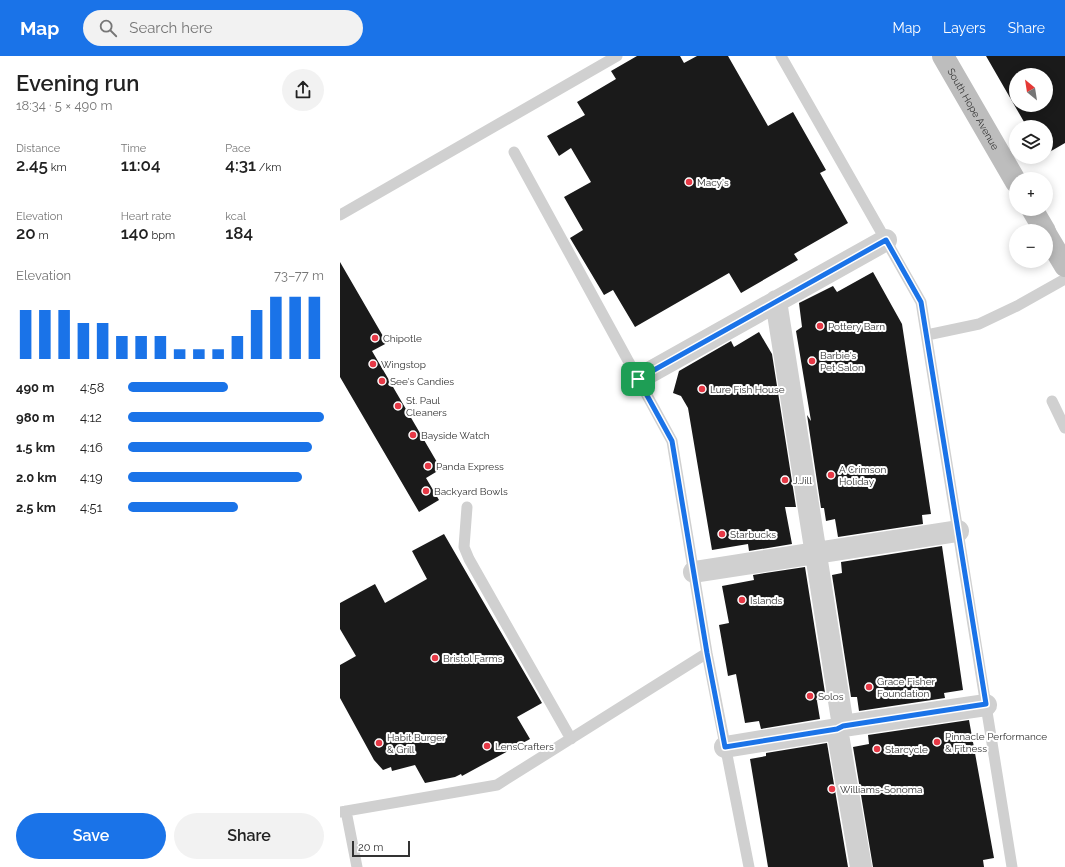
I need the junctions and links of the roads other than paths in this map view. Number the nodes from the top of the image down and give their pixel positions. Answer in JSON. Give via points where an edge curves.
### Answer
{"nodes":[{"id":1,"x":617,"y":56,"type":"edge"},
{"id":2,"x":781,"y":56,"type":"edge"},
{"id":3,"x":943,"y":56,"type":"edge"},
{"id":4,"x":514,"y":152,"type":"dead end"},
{"id":5,"x":1010,"y":172,"type":"edge"},
{"id":6,"x":340,"y":215,"type":"edge"},
{"id":7,"x":886,"y":240,"type":"junction"},
{"id":8,"x":1053,"y":246,"type":"edge"},
{"id":9,"x":1065,"y":266,"type":"edge"},
{"id":10,"x":1065,"y":279,"type":"edge"},
{"id":11,"x":776,"y":301,"type":"junction"},
{"id":12,"x":927,"y":335,"type":"junction"},
{"id":13,"x":638,"y":379,"type":"junction"},
{"id":14,"x":1052,"y":401,"type":"dead end"},
{"id":15,"x":1065,"y":428,"type":"edge"},
{"id":16,"x":467,"y":507,"type":"dead end"},
{"id":17,"x":958,"y":531,"type":"junction"},
{"id":18,"x":814,"y":553,"type":"junction"},
{"id":19,"x":694,"y":572,"type":"junction"},
{"id":20,"x":707,"y":653,"type":"junction"},
{"id":21,"x":986,"y":704,"type":"junction"},
{"id":22,"x":840,"y":728,"type":"junction"},
{"id":23,"x":571,"y":739,"type":"junction"},
{"id":24,"x":725,"y":747,"type":"junction"},
{"id":25,"x":343,"y":811,"type":"edge"},
{"id":26,"x":357,"y":867,"type":"edge"},
{"id":27,"x":749,"y":867,"type":"edge"},
{"id":28,"x":861,"y":867,"type":"edge"},
{"id":29,"x":1012,"y":867,"type":"edge"}],
"edges":[{"from":1,"to":6,"type":"lane"},
{"from":2,"to":7,"type":"lane"},
{"from":3,"to":5,"type":"main road","name":"South Hope Avenue"},
{"from":4,"to":13,"type":"lane"},
{"from":7,"to":11,"type":"street"},
{"from":7,"to":12,"type":"lane","via":[[921,302]]},
{"from":8,"to":9,"type":"main road"},
{"from":10,"to":12,"type":"lane","via":[[979,324]]},
{"from":11,"to":13,"type":"street"},
{"from":11,"to":18,"type":"street"},
{"from":12,"to":17,"type":"lane"},
{"from":13,"to":19,"type":"lane","via":[[672,441]]},
{"from":14,"to":15,"type":"lane"},
{"from":16,"to":23,"type":"lane","via":[[464,547],[469,559]]},
{"from":17,"to":18,"type":"street"},
{"from":17,"to":21,"type":"lane"},
{"from":18,"to":19,"type":"street"},
{"from":18,"to":22,"type":"street"},
{"from":19,"to":20,"type":"lane"},
{"from":20,"to":23,"type":"lane"},
{"from":20,"to":24,"type":"lane"},
{"from":21,"to":22,"type":"street"},
{"from":21,"to":29,"type":"lane"},
{"from":22,"to":24,"type":"street"},
{"from":22,"to":28,"type":"street"},
{"from":23,"to":25,"type":"lane","via":[[497,785]]},
{"from":24,"to":27,"type":"lane"},
{"from":25,"to":26,"type":"lane"}]}
